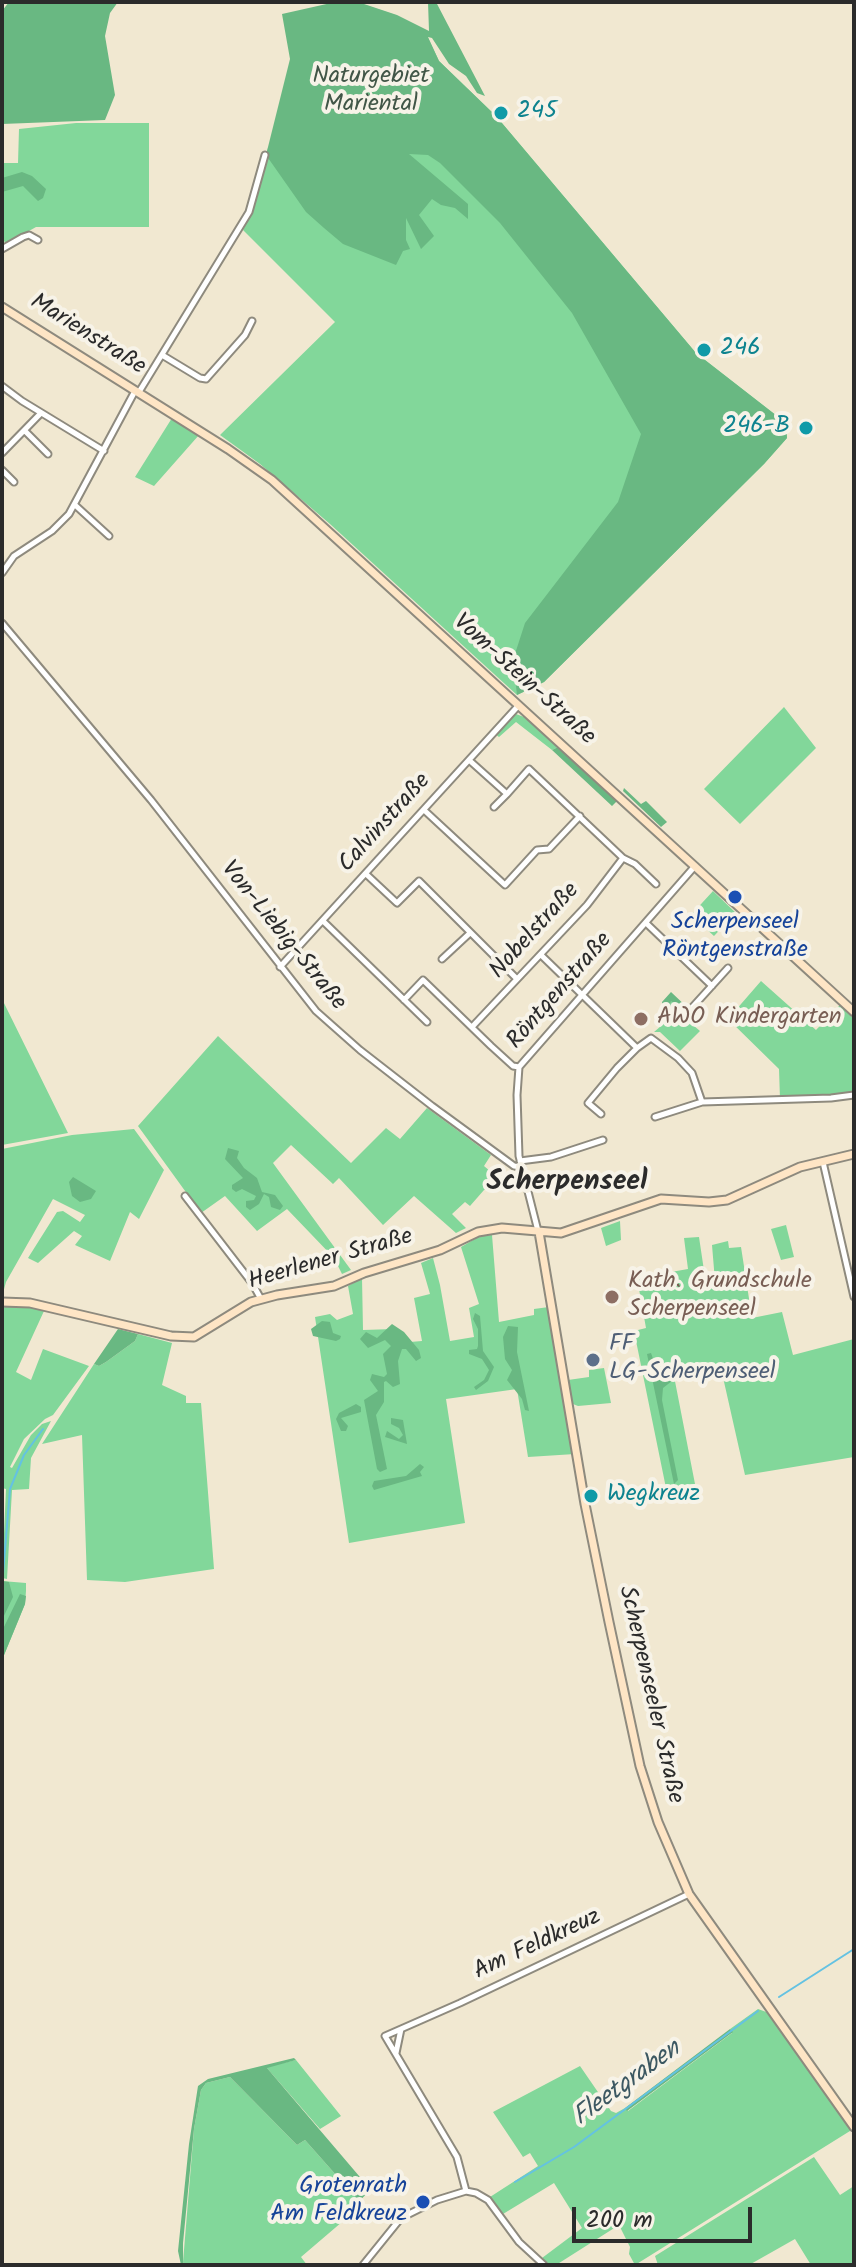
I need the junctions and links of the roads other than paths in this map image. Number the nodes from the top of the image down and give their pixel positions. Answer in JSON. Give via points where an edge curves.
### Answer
{"nodes":[{"id":1,"x":265,"y":155,"type":"dead end"},
{"id":2,"x":38,"y":240,"type":"dead end"},
{"id":3,"x":2,"y":249,"type":"edge"},
{"id":4,"x":2,"y":307,"type":"edge"},
{"id":5,"x":252,"y":321,"type":"dead end"},
{"id":6,"x":162,"y":355,"type":"junction"},
{"id":7,"x":3,"y":387,"type":"edge"},
{"id":8,"x":137,"y":391,"type":"junction"},
{"id":9,"x":151,"y":399,"type":"joint"},
{"id":10,"x":41,"y":413,"type":"junction"},
{"id":11,"x":25,"y":431,"type":"junction"},
{"id":12,"x":104,"y":451,"type":"junction"},
{"id":13,"x":2,"y":453,"type":"edge"},
{"id":14,"x":48,"y":454,"type":"dead end"},
{"id":15,"x":2,"y":470,"type":"edge"},
{"id":16,"x":14,"y":482,"type":"dead end"},
{"id":17,"x":75,"y":505,"type":"junction"},
{"id":18,"x":109,"y":536,"type":"dead end"},
{"id":19,"x":2,"y":573,"type":"edge"},
{"id":20,"x":2,"y":623,"type":"edge"},
{"id":21,"x":519,"y":705,"type":"junction"},
{"id":22,"x":469,"y":760,"type":"junction"},
{"id":23,"x":507,"y":794,"type":"junction"},
{"id":24,"x":494,"y":807,"type":"dead end"},
{"id":25,"x":424,"y":810,"type":"junction"},
{"id":26,"x":580,"y":816,"type":"junction"},
{"id":27,"x":623,"y":858,"type":"junction"},
{"id":28,"x":695,"y":866,"type":"junction"},
{"id":29,"x":366,"y":874,"type":"junction"},
{"id":30,"x":656,"y":884,"type":"dead end"},
{"id":31,"x":323,"y":921,"type":"junction"},
{"id":32,"x":646,"y":923,"type":"junction"},
{"id":33,"x":470,"y":933,"type":"junction"},
{"id":34,"x":541,"y":955,"type":"junction"},
{"id":35,"x":442,"y":959,"type":"dead end"},
{"id":36,"x":280,"y":967,"type":"junction"},
{"id":37,"x":728,"y":968,"type":"dead end"},
{"id":38,"x":517,"y":979,"type":"junction"},
{"id":39,"x":712,"y":986,"type":"junction"},
{"id":40,"x":582,"y":995,"type":"junction"},
{"id":41,"x":404,"y":1000,"type":"junction"},
{"id":42,"x":689,"y":1011,"type":"dead end"},
{"id":43,"x":854,"y":1012,"type":"edge"},
{"id":44,"x":427,"y":1022,"type":"dead end"},
{"id":45,"x":472,"y":1027,"type":"junction"},
{"id":46,"x":637,"y":1048,"type":"junction"},
{"id":47,"x":519,"y":1067,"type":"junction"},
{"id":48,"x":854,"y":1095,"type":"edge"},
{"id":49,"x":702,"y":1102,"type":"junction"},
{"id":50,"x":601,"y":1114,"type":"dead end"},
{"id":51,"x":655,"y":1117,"type":"dead end"},
{"id":52,"x":603,"y":1140,"type":"dead end"},
{"id":53,"x":854,"y":1154,"type":"edge"},
{"id":54,"x":823,"y":1162,"type":"junction"},
{"id":55,"x":520,"y":1164,"type":"junction"},
{"id":56,"x":185,"y":1196,"type":"dead end"},
{"id":57,"x":539,"y":1232,"type":"junction"},
{"id":58,"x":854,"y":1297,"type":"edge"},
{"id":59,"x":261,"y":1299,"type":"junction"},
{"id":60,"x":2,"y":1302,"type":"edge"},
{"id":61,"x":689,"y":1894,"type":"junction"},
{"id":62,"x":401,"y":2029,"type":"junction"},
{"id":63,"x":396,"y":2054,"type":"junction"},
{"id":64,"x":854,"y":2127,"type":"edge"},
{"id":65,"x":466,"y":2191,"type":"junction"},
{"id":66,"x":363,"y":2265,"type":"edge"},
{"id":67,"x":544,"y":2265,"type":"edge"}],
"edges":[{"from":1,"to":6,"type":"street","via":[[249,212]]},
{"from":2,"to":3,"type":"street","via":[[29,235]]},
{"from":4,"to":8,"type":"main road","name":"Marienstraße"},
{"from":5,"to":6,"type":"street","via":[[206,379]]},
{"from":6,"to":8,"type":"street"},
{"from":7,"to":10,"type":"street"},
{"from":8,"to":9,"type":"main road","name":"Marienstraße"},
{"from":8,"to":12,"type":"street"},
{"from":9,"to":21,"type":"main road","name":"Vom-Stein-Straße","via":[[272,480]]},
{"from":10,"to":11,"type":"street"},
{"from":10,"to":12,"type":"street"},
{"from":11,"to":13,"type":"street"},
{"from":11,"to":14,"type":"street"},
{"from":12,"to":17,"type":"street"},
{"from":15,"to":16,"type":"street"},
{"from":17,"to":18,"type":"street"},
{"from":17,"to":19,"type":"street","via":[[62,522],[9,560]]},
{"from":20,"to":36,"type":"street","name":"Von-Liebig-Straße","via":[[151,800]]},
{"from":21,"to":22,"type":"street","name":"Calvinstraße"},
{"from":21,"to":28,"type":"main road","name":"Vom-Stein-Straße"},
{"from":22,"to":23,"type":"street"},
{"from":22,"to":25,"type":"street","name":"Calvinstraße"},
{"from":23,"to":24,"type":"street"},
{"from":23,"to":26,"type":"street","via":[[529,769]]},
{"from":25,"to":26,"type":"street","via":[[505,885],[537,850],[549,849]]},
{"from":25,"to":29,"type":"street","name":"Calvinstraße"},
{"from":26,"to":27,"type":"street"},
{"from":27,"to":30,"type":"street"},
{"from":27,"to":34,"type":"street","name":"Nobelstraße"},
{"from":28,"to":32,"type":"street","name":"Röntgenstraße"},
{"from":28,"to":43,"type":"main road","name":"Vom-Stein-Straße"},
{"from":29,"to":31,"type":"street","name":"Calvinstraße"},
{"from":29,"to":33,"type":"street","via":[[397,903],[419,881]]},
{"from":31,"to":36,"type":"street","name":"Calvinstraße"},
{"from":31,"to":41,"type":"street"},
{"from":32,"to":39,"type":"street"},
{"from":32,"to":40,"type":"street","name":"Röntgenstraße"},
{"from":33,"to":35,"type":"street"},
{"from":33,"to":38,"type":"street"},
{"from":34,"to":38,"type":"street","name":"Nobelstraße"},
{"from":34,"to":40,"type":"street"},
{"from":36,"to":55,"type":"street","name":"Von-Liebig-Straße","via":[[349,1041],[514,1166]]},
{"from":37,"to":39,"type":"street"},
{"from":38,"to":45,"type":"street","name":"Nobelstraße"},
{"from":39,"to":42,"type":"street"},
{"from":40,"to":46,"type":"street"},
{"from":40,"to":47,"type":"street","name":"Röntgenstraße"},
{"from":41,"to":44,"type":"street"},
{"from":41,"to":45,"type":"street","via":[[423,980]]},
{"from":45,"to":47,"type":"street"},
{"from":46,"to":49,"type":"street","via":[[651,1038],[678,1058],[692,1073]]},
{"from":46,"to":50,"type":"street","via":[[588,1103]]},
{"from":47,"to":55,"type":"street","name":"Röntgenstraße"},
{"from":48,"to":49,"type":"street"},
{"from":49,"to":51,"type":"street"},
{"from":52,"to":55,"type":"street"},
{"from":53,"to":54,"type":"main road","name":"Heerlener Straße"},
{"from":54,"to":57,"type":"main road","name":"Heerlener Straße","via":[[727,1200],[661,1199],[561,1233]]},
{"from":54,"to":58,"type":"street"},
{"from":55,"to":57,"type":"street"},
{"from":56,"to":59,"type":"street"},
{"from":57,"to":59,"type":"main road","name":"Heerlener Straße","via":[[478,1232],[334,1286]]},
{"from":57,"to":61,"type":"main road","name":"Scherpenseeler Straße","via":[[585,1504],[640,1766]]},
{"from":59,"to":60,"type":"main road","name":"Heerlener Straße","via":[[187,1337],[30,1303]]},
{"from":61,"to":62,"type":"street","name":"Am Feldkreuz"},
{"from":61,"to":64,"type":"main road","name":"Scherpenseeler Straße"},
{"from":62,"to":63,"type":"street"},
{"from":62,"to":63,"type":"street","name":"Am Feldkreuz","via":[[385,2036]]},
{"from":63,"to":65,"type":"street","name":"Am Feldkreuz","via":[[457,2157]]},
{"from":65,"to":66,"type":"street","via":[[402,2217]]},
{"from":65,"to":67,"type":"street","via":[[488,2200]]}]}
